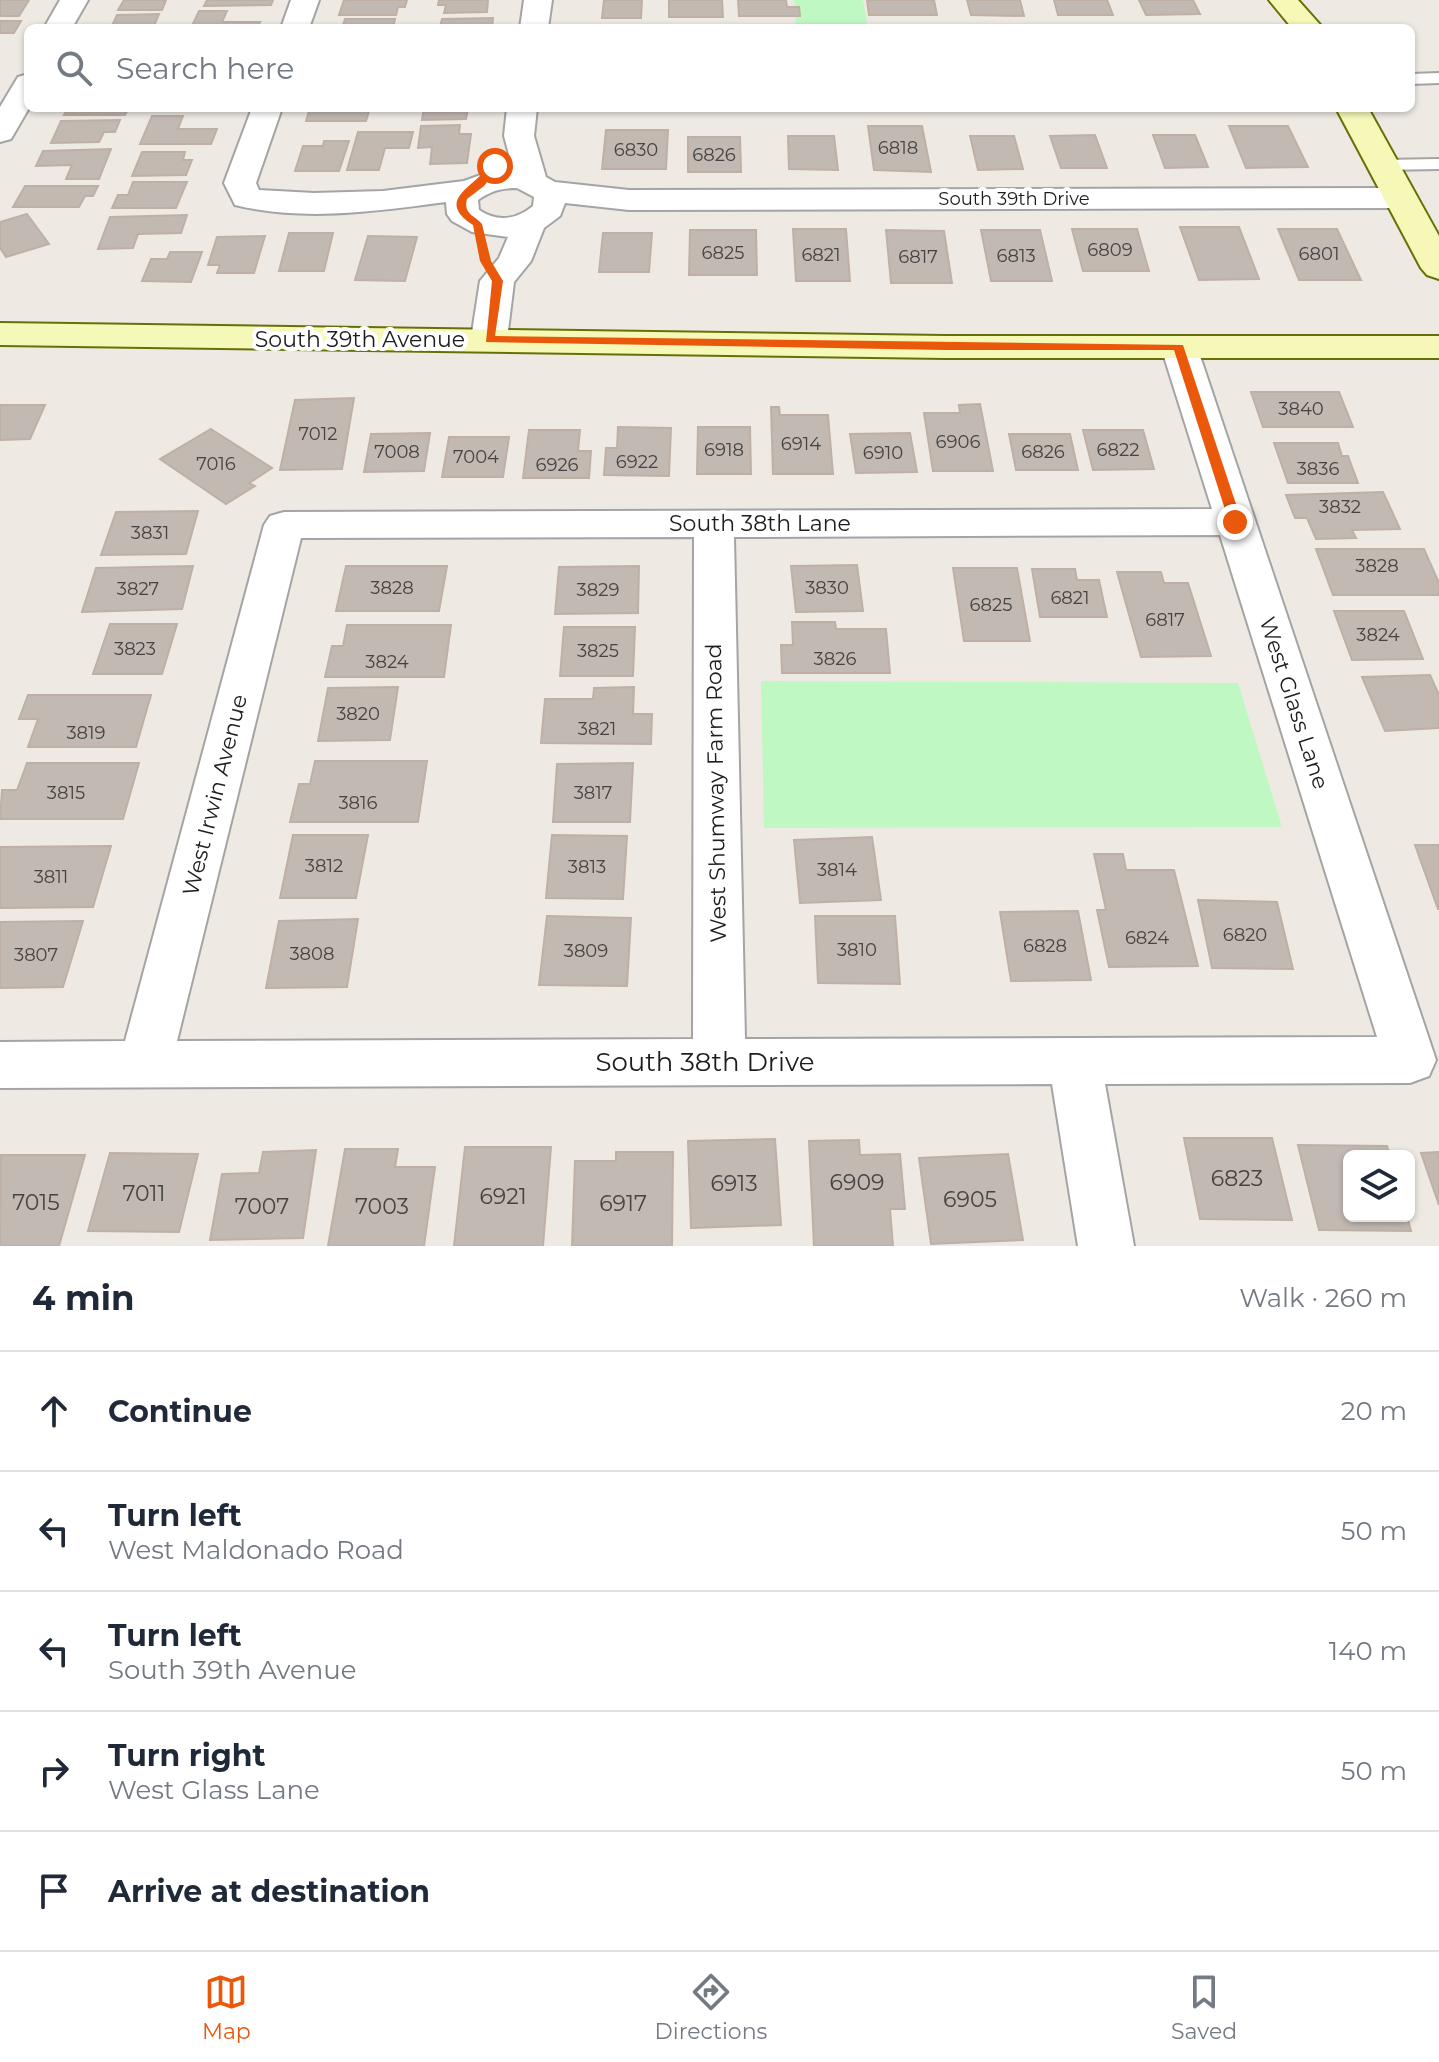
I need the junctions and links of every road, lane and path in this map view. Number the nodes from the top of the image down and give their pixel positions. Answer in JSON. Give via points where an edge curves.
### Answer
{"nodes":[{"id":1,"x":74,"y":0,"type":"edge"},
{"id":2,"x":305,"y":0,"type":"edge"},
{"id":3,"x":538,"y":0,"type":"edge"},
{"id":4,"x":1283,"y":0,"type":"edge"},
{"id":5,"x":60,"y":24,"type":"edge"},
{"id":6,"x":296,"y":24,"type":"edge"},
{"id":7,"x":535,"y":24,"type":"edge"},
{"id":8,"x":1304,"y":24,"type":"edge"},
{"id":9,"x":1439,"y":78,"type":"edge"},
{"id":10,"x":1415,"y":79,"type":"edge"},
{"id":11,"x":24,"y":90,"type":"edge"},
{"id":12,"x":266,"y":112,"type":"edge"},
{"id":13,"x":1354,"y":112,"type":"edge"},
{"id":14,"x":520,"y":122,"type":"edge"},
{"id":15,"x":0,"y":133,"type":"edge"},
{"id":16,"x":1439,"y":164,"type":"edge"},
{"id":17,"x":1382,"y":165,"type":"junction"},
{"id":18,"x":1400,"y":198,"type":"junction"},
{"id":19,"x":538,"y":202,"type":"junction"},
{"id":20,"x":473,"y":203,"type":"junction"},
{"id":21,"x":1439,"y":268,"type":"edge"},
{"id":22,"x":497,"y":281,"type":"junction"},
{"id":23,"x":0,"y":334,"type":"edge"},
{"id":24,"x":489,"y":339,"type":"junction"},
{"id":25,"x":1179,"y":347,"type":"junction"},
{"id":26,"x":1439,"y":347,"type":"edge"},
{"id":27,"x":1235,"y":522,"type":"junction"},
{"id":28,"x":714,"y":523,"type":"junction"},
{"id":29,"x":284,"y":525,"type":"joint"},
{"id":30,"x":1410,"y":1060,"type":"joint"},
{"id":31,"x":1075,"y":1061,"type":"junction"},
{"id":32,"x":719,"y":1062,"type":"junction"},
{"id":33,"x":145,"y":1064,"type":"junction"},
{"id":34,"x":0,"y":1065,"type":"edge"},
{"id":35,"x":1106,"y":1246,"type":"edge"}],
"edges":[{"from":1,"to":5,"type":"street"},
{"from":2,"to":6,"type":"street"},
{"from":3,"to":7,"type":"street"},
{"from":4,"to":8,"type":"street"},
{"from":9,"to":10,"type":"lane"},
{"from":11,"to":15,"type":"street"},
{"from":12,"to":20,"type":"street","via":[[240,183],[246,198],[385,201],[441,213]]},
{"from":13,"to":17,"type":"street"},
{"from":14,"to":19,"type":"street"},
{"from":14,"to":20,"type":"street"},
{"from":16,"to":17,"type":"lane"},
{"from":17,"to":18,"type":"street"},
{"from":18,"to":19,"type":"street","name":"South 39th Drive"},
{"from":18,"to":21,"type":"street"},
{"from":19,"to":20,"type":"street","via":[[507,179]]},
{"from":19,"to":20,"type":"street","via":[[503,228]]},
{"from":19,"to":22,"type":"street","via":[[514,261]]},
{"from":20,"to":22,"type":"street","via":[[485,261]]},
{"from":22,"to":24,"type":"street"},
{"from":23,"to":24,"type":"street","name":"South 39th Avenue"},
{"from":24,"to":25,"type":"street","name":"South 39th Avenue"},
{"from":25,"to":26,"type":"street","name":"South 39th Avenue"},
{"from":25,"to":27,"type":"street","name":"West Glass Lane"},
{"from":27,"to":28,"type":"street","name":"South 38th Lane"},
{"from":27,"to":30,"type":"street","name":"West Glass Lane"},
{"from":28,"to":29,"type":"street","name":"South 38th Lane"},
{"from":28,"to":32,"type":"street","name":"West Shumway Farm Road"},
{"from":29,"to":33,"type":"street","name":"West Irwin Avenue"},
{"from":30,"to":31,"type":"street","name":"South 38th Drive"},
{"from":31,"to":32,"type":"street","name":"South 38th Drive"},
{"from":31,"to":35,"type":"street"},
{"from":32,"to":33,"type":"street","name":"South 38th Drive"},
{"from":33,"to":34,"type":"street","name":"South 38th Drive"}]}
